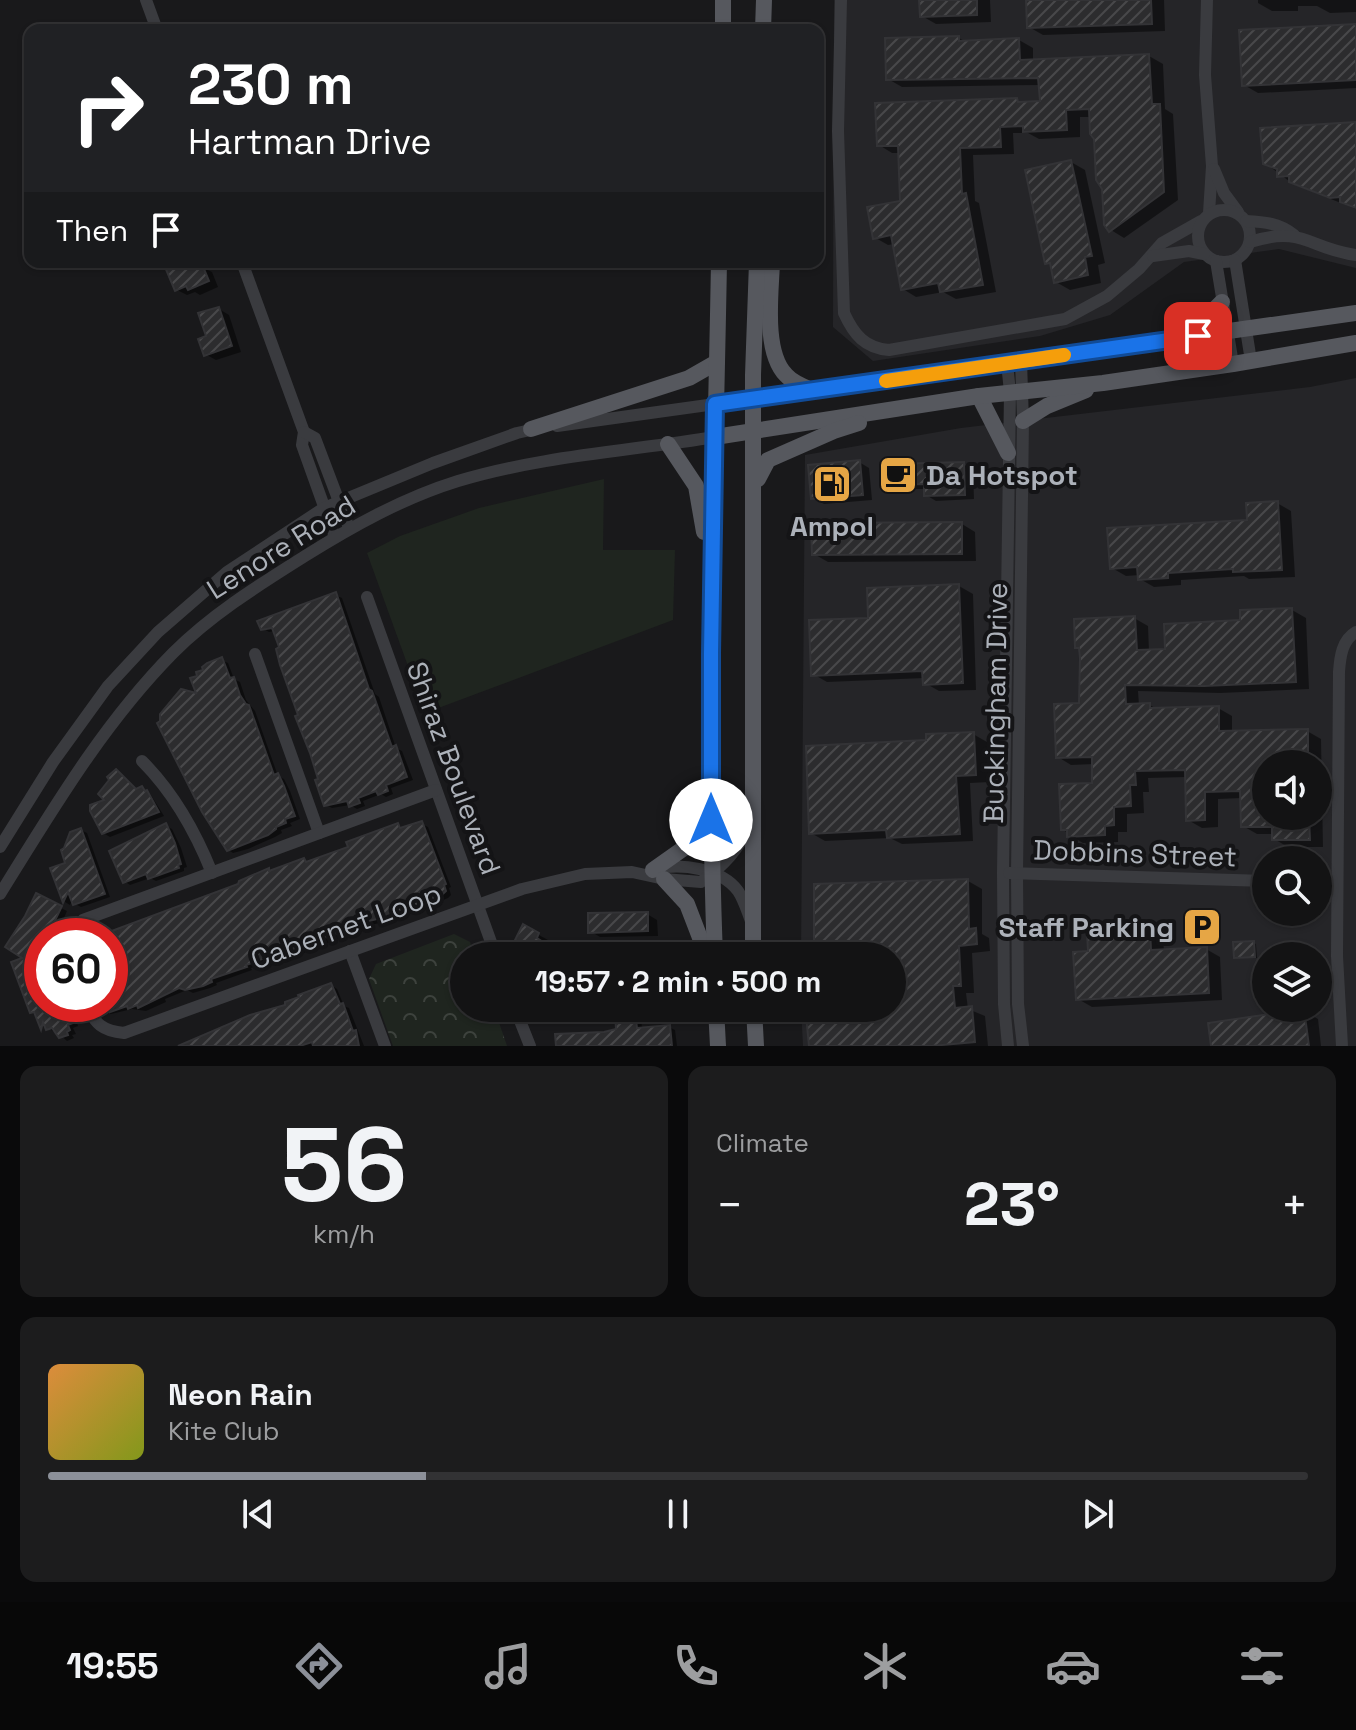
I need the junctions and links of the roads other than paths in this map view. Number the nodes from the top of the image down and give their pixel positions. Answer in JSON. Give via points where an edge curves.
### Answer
{"nodes":[{"id":1,"x":146,"y":0,"type":"edge"},
{"id":2,"x":723,"y":0,"type":"edge"},
{"id":3,"x":764,"y":0,"type":"edge"},
{"id":4,"x":841,"y":0,"type":"edge"},
{"id":5,"x":1207,"y":0,"type":"edge"},
{"id":6,"x":155,"y":24,"type":"edge"},
{"id":7,"x":723,"y":24,"type":"edge"},
{"id":8,"x":763,"y":24,"type":"edge"},
{"id":9,"x":1212,"y":166,"type":"junction"},
{"id":10,"x":1205,"y":217,"type":"junction"},
{"id":11,"x":1242,"y":217,"type":"junction"},
{"id":12,"x":1294,"y":235,"type":"junction"},
{"id":13,"x":1250,"y":242,"type":"junction"},
{"id":14,"x":1356,"y":255,"type":"edge"},
{"id":15,"x":1153,"y":256,"type":"junction"},
{"id":16,"x":1210,"y":258,"type":"junction"},
{"id":17,"x":1235,"y":260,"type":"junction"},
{"id":18,"x":244,"y":268,"type":"edge"},
{"id":19,"x":719,"y":268,"type":"edge"},
{"id":20,"x":757,"y":268,"type":"edge"},
{"id":21,"x":772,"y":268,"type":"edge"},
{"id":22,"x":1222,"y":302,"type":"junction"},
{"id":23,"x":1356,"y":313,"type":"edge"},
{"id":24,"x":1247,"y":329,"type":"junction"},
{"id":25,"x":1228,"y":332,"type":"junction"},
{"id":26,"x":1168,"y":340,"type":"junction"},
{"id":27,"x":1356,"y":343,"type":"edge"},
{"id":28,"x":1251,"y":361,"type":"junction"},
{"id":29,"x":717,"y":362,"type":"junction"},
{"id":30,"x":1014,"y":362,"type":"junction"},
{"id":31,"x":1233,"y":364,"type":"junction"},
{"id":32,"x":1103,"y":383,"type":"junction"},
{"id":33,"x":814,"y":391,"type":"junction"},
{"id":34,"x":1016,"y":391,"type":"junction"},
{"id":35,"x":979,"y":396,"type":"junction"},
{"id":36,"x":754,"y":399,"type":"junction"},
{"id":37,"x":715,"y":404,"type":"junction"},
{"id":38,"x":926,"y":404,"type":"junction"},
{"id":39,"x":1023,"y":421,"type":"junction"},
{"id":40,"x":531,"y":429,"type":"junction"},
{"id":41,"x":755,"y":430,"type":"junction"},
{"id":42,"x":304,"y":432,"type":"junction"},
{"id":43,"x":715,"y":437,"type":"junction"},
{"id":44,"x":668,"y":444,"type":"junction"},
{"id":45,"x":1008,"y":453,"type":"junction"},
{"id":46,"x":755,"y":486,"type":"junction"},
{"id":47,"x":339,"y":502,"type":"junction"},
{"id":48,"x":324,"y":508,"type":"junction"},
{"id":49,"x":349,"y":528,"type":"junction"},
{"id":50,"x":335,"y":537,"type":"junction"},
{"id":51,"x":367,"y":597,"type":"dead end"},
{"id":52,"x":1356,"y":632,"type":"edge"},
{"id":53,"x":711,"y":653,"type":"junction"},
{"id":54,"x":255,"y":654,"type":"dead end"},
{"id":55,"x":142,"y":761,"type":"dead end"},
{"id":56,"x":436,"y":790,"type":"junction"},
{"id":57,"x":751,"y":818,"type":"junction"},
{"id":58,"x":711,"y":820,"type":"junction"},
{"id":59,"x":319,"y":833,"type":"junction"},
{"id":60,"x":0,"y":847,"type":"edge"},
{"id":61,"x":212,"y":873,"type":"junction"},
{"id":62,"x":1003,"y":873,"type":"junction"},
{"id":63,"x":1017,"y":873,"type":"junction"},
{"id":64,"x":653,"y":874,"type":"junction"},
{"id":65,"x":711,"y":874,"type":"junction"},
{"id":66,"x":1252,"y":881,"type":"edge"},
{"id":67,"x":1332,"y":883,"type":"edge"},
{"id":68,"x":1337,"y":883,"type":"junction"},
{"id":69,"x":0,"y":894,"type":"edge"},
{"id":70,"x":477,"y":904,"type":"junction"},
{"id":71,"x":88,"y":918,"type":"edge"},
{"id":72,"x":752,"y":923,"type":"junction"},
{"id":73,"x":491,"y":942,"type":"edge"},
{"id":74,"x":702,"y":942,"type":"edge"},
{"id":75,"x":714,"y":942,"type":"edge"},
{"id":76,"x":753,"y":942,"type":"edge"},
{"id":77,"x":350,"y":951,"type":"junction"},
{"id":78,"x":94,"y":1022,"type":"edge"},
{"id":79,"x":521,"y":1022,"type":"edge"},
{"id":80,"x":717,"y":1022,"type":"edge"},
{"id":81,"x":755,"y":1022,"type":"edge"},
{"id":82,"x":385,"y":1046,"type":"edge"},
{"id":83,"x":530,"y":1046,"type":"edge"},
{"id":84,"x":718,"y":1046,"type":"edge"},
{"id":85,"x":756,"y":1046,"type":"edge"},
{"id":86,"x":1008,"y":1046,"type":"edge"},
{"id":87,"x":1023,"y":1046,"type":"edge"},
{"id":88,"x":1342,"y":1046,"type":"edge"}],
"edges":[{"from":1,"to":6,"type":"street"},
{"from":2,"to":7,"type":"main road"},
{"from":3,"to":8,"type":"main road"},
{"from":4,"to":15,"type":"street","via":[[838,131],[844,313],[864,342],[889,350],[1065,319],[1107,296]]},
{"from":5,"to":9,"type":"street","via":[[1205,75]]},
{"from":9,"to":10,"type":"street"},
{"from":9,"to":11,"type":"street"},
{"from":10,"to":11,"type":"street","via":[[1219,209]]},
{"from":10,"to":15,"type":"street","via":[[1162,243]]},
{"from":10,"to":16,"type":"street","via":[[1198,242]]},
{"from":11,"to":12,"type":"street"},
{"from":11,"to":13,"type":"street"},
{"from":12,"to":13,"type":"street"},
{"from":12,"to":14,"type":"street"},
{"from":13,"to":17,"type":"street"},
{"from":15,"to":16,"type":"street","via":[[1189,251]]},
{"from":16,"to":17,"type":"street"},
{"from":16,"to":22,"type":"street"},
{"from":17,"to":24,"type":"street"},
{"from":18,"to":42,"type":"street"},
{"from":19,"to":29,"type":"main road"},
{"from":20,"to":36,"type":"main road"},
{"from":21,"to":33,"type":"main road","via":[[776,356],[782,372]]},
{"from":22,"to":25,"type":"street"},
{"from":22,"to":26,"type":"main road","via":[[1202,322]]},
{"from":23,"to":24,"type":"main road"},
{"from":24,"to":25,"type":"main road"},
{"from":24,"to":28,"type":"street"},
{"from":25,"to":26,"type":"main road"},
{"from":25,"to":31,"type":"street"},
{"from":26,"to":30,"type":"main road"},
{"from":27,"to":28,"type":"main road"},
{"from":28,"to":31,"type":"main road"},
{"from":29,"to":37,"type":"main road"},
{"from":29,"to":40,"type":"main road","via":[[689,378]]},
{"from":30,"to":33,"type":"main road"},
{"from":30,"to":34,"type":"street","name":"Buckingham Drive"},
{"from":31,"to":32,"type":"main road"},
{"from":32,"to":34,"type":"main road"},
{"from":32,"to":39,"type":"main road"},
{"from":33,"to":36,"type":"main road"},
{"from":34,"to":35,"type":"main road"},
{"from":34,"to":39,"type":"street","name":"Buckingham Drive"},
{"from":34,"to":45,"type":"street","name":"Buckingham Drive"},
{"from":35,"to":38,"type":"main road"},
{"from":35,"to":45,"type":"main road"},
{"from":36,"to":37,"type":"main road"},
{"from":36,"to":41,"type":"main road"},
{"from":37,"to":40,"type":"street","name":"Lenore Road"},
{"from":37,"to":43,"type":"main road"},
{"from":38,"to":41,"type":"main road"},
{"from":38,"to":46,"type":"main road","via":[[834,431],[768,460]]},
{"from":39,"to":63,"type":"street","name":"Buckingham Drive"},
{"from":40,"to":47,"type":"street","name":"Lenore Road"},
{"from":41,"to":43,"type":"main road"},
{"from":41,"to":46,"type":"main road"},
{"from":42,"to":47,"type":"street","via":[[315,438]]},
{"from":42,"to":48,"type":"street","via":[[302,445]]},
{"from":43,"to":44,"type":"street","name":"Lenore Road"},
{"from":43,"to":53,"type":"main road"},
{"from":44,"to":49,"type":"street","name":"Lenore Road","via":[[601,452],[457,482]]},
{"from":44,"to":53,"type":"main road","via":[[700,498]]},
{"from":45,"to":62,"type":"street","name":"Buckingham Drive"},
{"from":46,"to":57,"type":"main road"},
{"from":47,"to":48,"type":"street","name":"Lenore Road"},
{"from":47,"to":49,"type":"street"},
{"from":48,"to":50,"type":"street"},
{"from":48,"to":60,"type":"street","name":"Lenore Road","via":[[227,572],[158,632],[108,686]]},
{"from":49,"to":50,"type":"street","name":"Lenore Road"},
{"from":50,"to":69,"type":"street","name":"Lenore Road","via":[[236,600],[175,651],[106,730]]},
{"from":51,"to":56,"type":"street","name":"Shiraz Boulevard"},
{"from":52,"to":68,"type":"street","via":[[1340,658]]},
{"from":53,"to":58,"type":"main road"},
{"from":54,"to":59,"type":"street"},
{"from":55,"to":61,"type":"street","via":[[162,781]]},
{"from":56,"to":59,"type":"street"},
{"from":56,"to":70,"type":"street","name":"Shiraz Boulevard"},
{"from":57,"to":65,"type":"street","via":[[742,843]]},
{"from":57,"to":72,"type":"main road"},
{"from":58,"to":64,"type":"main road"},
{"from":58,"to":65,"type":"main road"},
{"from":59,"to":61,"type":"street"},
{"from":61,"to":71,"type":"street"},
{"from":62,"to":63,"type":"street","name":"Dobbins Street"},
{"from":62,"to":86,"type":"street","name":"Buckingham Drive"},
{"from":63,"to":66,"type":"street","name":"Dobbins Street"},
{"from":63,"to":87,"type":"street","name":"Buckingham Drive"},
{"from":64,"to":65,"type":"street","name":"Cabernet Loop","via":[[700,869]]},
{"from":64,"to":70,"type":"street","name":"Cabernet Loop","via":[[585,874]]},
{"from":64,"to":74,"type":"main road","via":[[687,904]]},
{"from":65,"to":72,"type":"street","via":[[736,889]]},
{"from":65,"to":75,"type":"main road"},
{"from":67,"to":68,"type":"street"},
{"from":68,"to":88,"type":"street"},
{"from":70,"to":73,"type":"street","name":"Shiraz Boulevard"},
{"from":70,"to":77,"type":"street","name":"Cabernet Loop"},
{"from":72,"to":76,"type":"main road"},
{"from":77,"to":78,"type":"street","name":"Cabernet Loop","via":[[124,1033]]},
{"from":77,"to":82,"type":"street"},
{"from":79,"to":83,"type":"street"},
{"from":80,"to":84,"type":"main road"},
{"from":81,"to":85,"type":"main road"}]}
